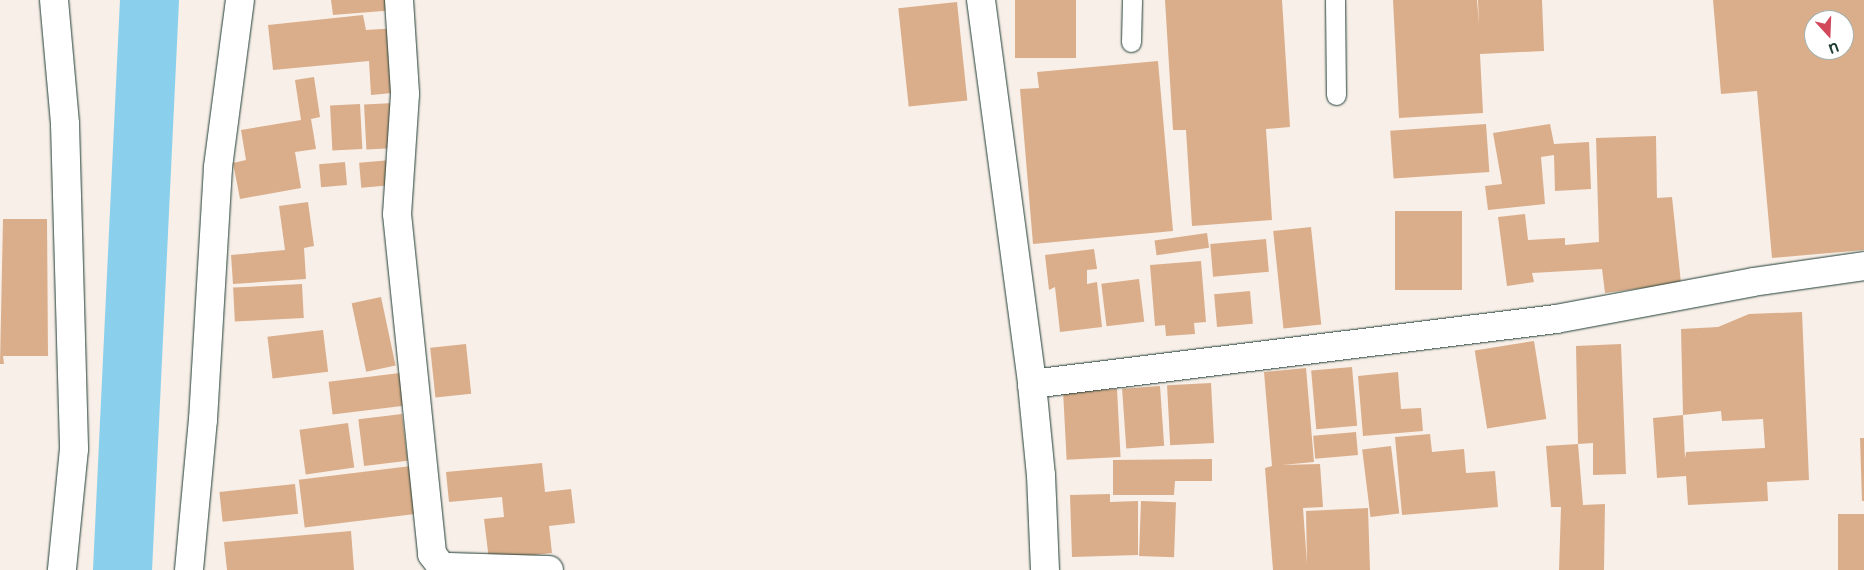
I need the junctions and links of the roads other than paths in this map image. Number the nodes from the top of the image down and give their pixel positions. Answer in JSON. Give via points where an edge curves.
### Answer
{"nodes":[{"id":1,"x":54,"y":0,"type":"edge"},
{"id":2,"x":240,"y":0,"type":"edge"},
{"id":3,"x":399,"y":0,"type":"edge"},
{"id":4,"x":982,"y":0,"type":"edge"},
{"id":5,"x":1132,"y":0,"type":"edge"},
{"id":6,"x":1335,"y":0,"type":"edge"},
{"id":7,"x":1131,"y":42,"type":"dead end"},
{"id":8,"x":1336,"y":95,"type":"dead end"},
{"id":9,"x":1864,"y":266,"type":"edge"},
{"id":10,"x":1032,"y":384,"type":"junction"},
{"id":11,"x":62,"y":570,"type":"edge"},
{"id":12,"x":189,"y":570,"type":"edge"},
{"id":13,"x":549,"y":570,"type":"edge"},
{"id":14,"x":1045,"y":570,"type":"edge"}],
"edges":[{"from":1,"to":11,"type":"street","via":[[65,124],[74,439]]},
{"from":2,"to":12,"type":"street","via":[[218,167],[204,420]]},
{"from":3,"to":13,"type":"street","via":[[405,94],[398,214],[432,554],[441,566],[447,567]]},
{"from":4,"to":10,"type":"street"},
{"from":5,"to":7,"type":"lane"},
{"from":6,"to":8,"type":"lane"},
{"from":9,"to":10,"type":"street","via":[[1753,282],[1556,319]]},
{"from":10,"to":14,"type":"street","via":[[1041,475]]}]}
